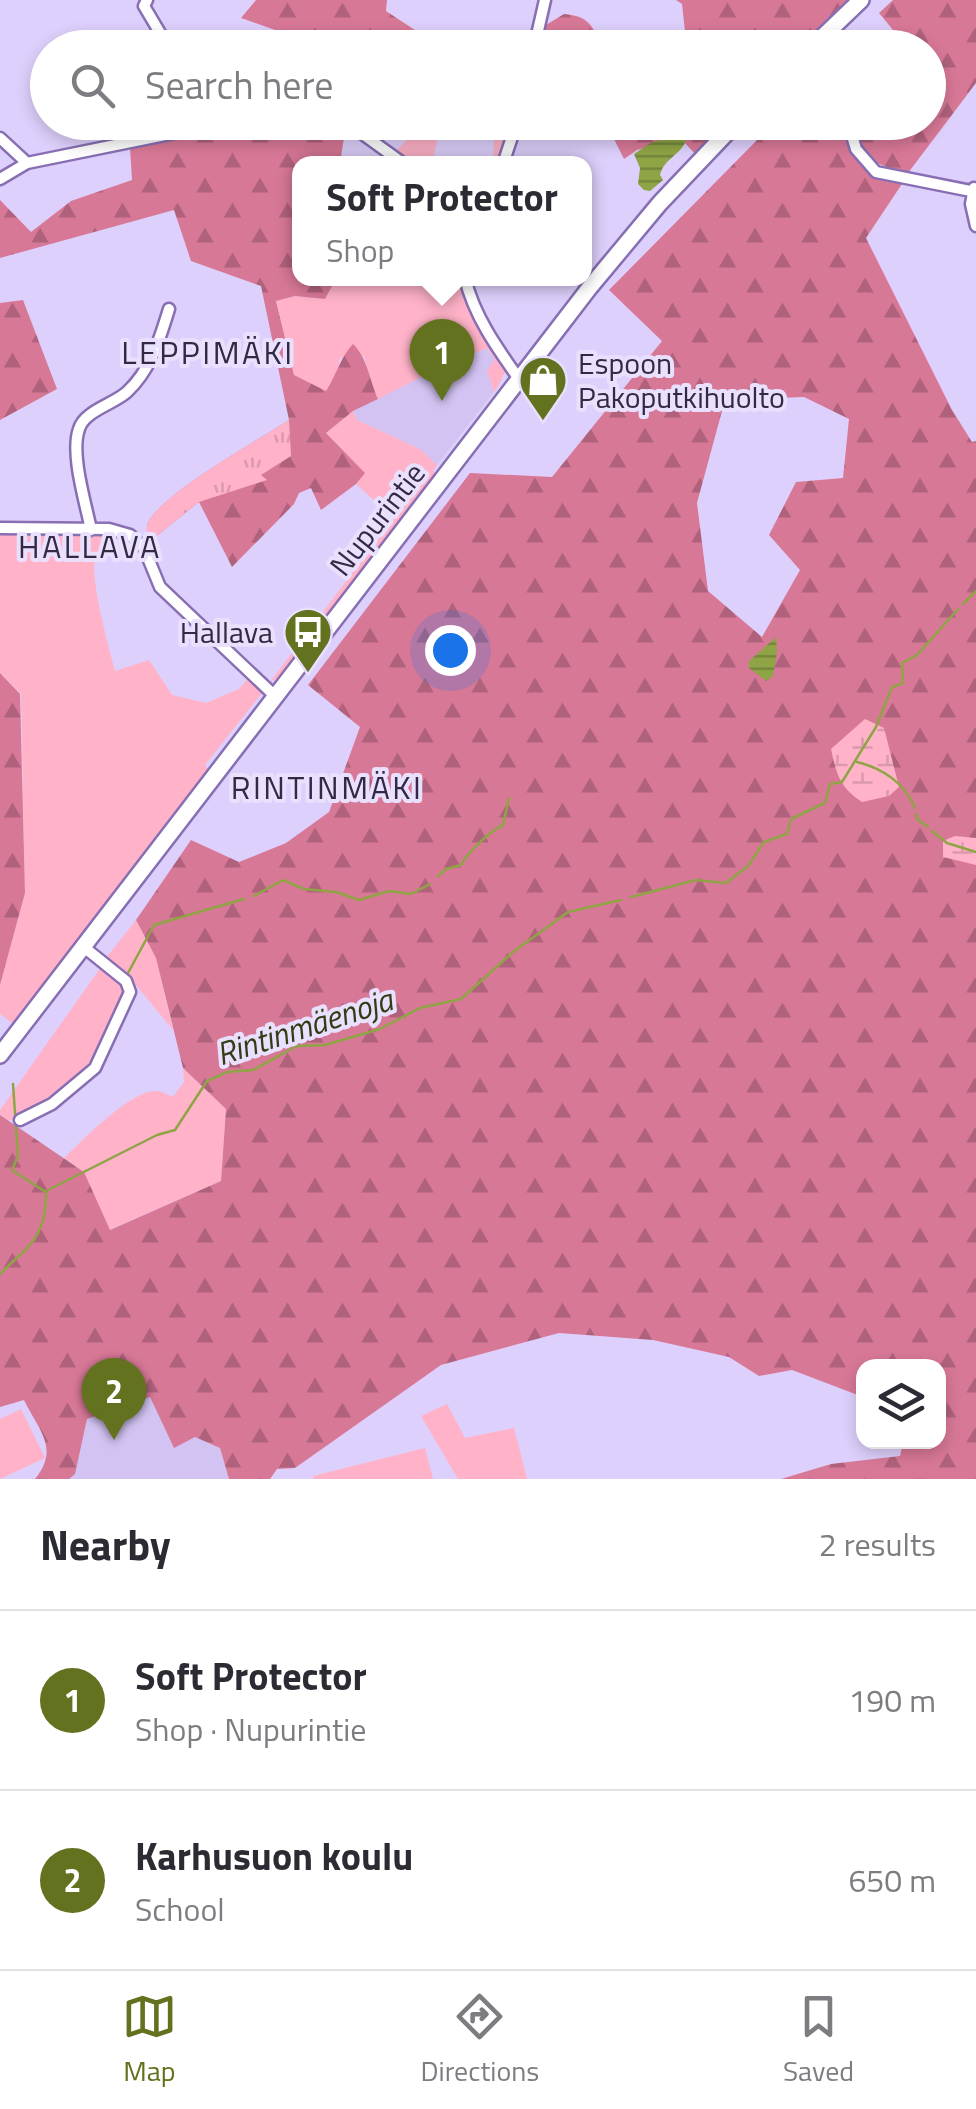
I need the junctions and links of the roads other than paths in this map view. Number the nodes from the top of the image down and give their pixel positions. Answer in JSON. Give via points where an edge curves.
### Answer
{"nodes":[{"id":1,"x":545,"y":0,"type":"edge"},
{"id":2,"x":861,"y":0,"type":"edge"},
{"id":3,"x":143,"y":2,"type":"edge"},
{"id":4,"x":159,"y":30,"type":"edge"},
{"id":5,"x":536,"y":30,"type":"edge"},
{"id":6,"x":829,"y":30,"type":"edge"},
{"id":7,"x":0,"y":138,"type":"edge"},
{"id":8,"x":134,"y":140,"type":"edge"},
{"id":9,"x":371,"y":140,"type":"edge"},
{"id":10,"x":719,"y":140,"type":"edge"},
{"id":11,"x":853,"y":140,"type":"edge"},
{"id":12,"x":393,"y":156,"type":"edge"},
{"id":13,"x":27,"y":163,"type":"junction"},
{"id":14,"x":0,"y":179,"type":"edge"},
{"id":15,"x":974,"y":189,"type":"edge"},
{"id":16,"x":976,"y":226,"type":"edge"},
{"id":17,"x":468,"y":286,"type":"edge"},
{"id":18,"x":169,"y":309,"type":"dead end"},
{"id":19,"x":519,"y":379,"type":"junction"},
{"id":20,"x":0,"y":528,"type":"edge"},
{"id":21,"x":91,"y":530,"type":"junction"},
{"id":22,"x":275,"y":696,"type":"junction"},
{"id":23,"x":85,"y":948,"type":"junction"},
{"id":24,"x":0,"y":1056,"type":"edge"},
{"id":25,"x":20,"y":1120,"type":"dead end"}],
"edges":[{"from":1,"to":5,"type":"street"},
{"from":2,"to":6,"type":"main road"},
{"from":3,"to":4,"type":"street"},
{"from":7,"to":13,"type":"street"},
{"from":8,"to":13,"type":"street"},
{"from":9,"to":12,"type":"street"},
{"from":10,"to":19,"type":"main road","name":"Nupurintie"},
{"from":11,"to":15,"type":"street","via":[[876,172]]},
{"from":13,"to":14,"type":"street"},
{"from":15,"to":16,"type":"street"},
{"from":17,"to":19,"type":"street","via":[[494,344]]},
{"from":18,"to":21,"type":"street","via":[[136,382],[79,428]]},
{"from":19,"to":22,"type":"main road","name":"Nupurintie"},
{"from":20,"to":21,"type":"street"},
{"from":21,"to":22,"type":"street","via":[[138,541],[160,587]]},
{"from":22,"to":23,"type":"main road","name":"Nupurintie"},
{"from":23,"to":24,"type":"main road","name":"Nupurintie"},
{"from":23,"to":25,"type":"street","via":[[126,980],[130,992],[95,1068],[52,1104]]}]}
